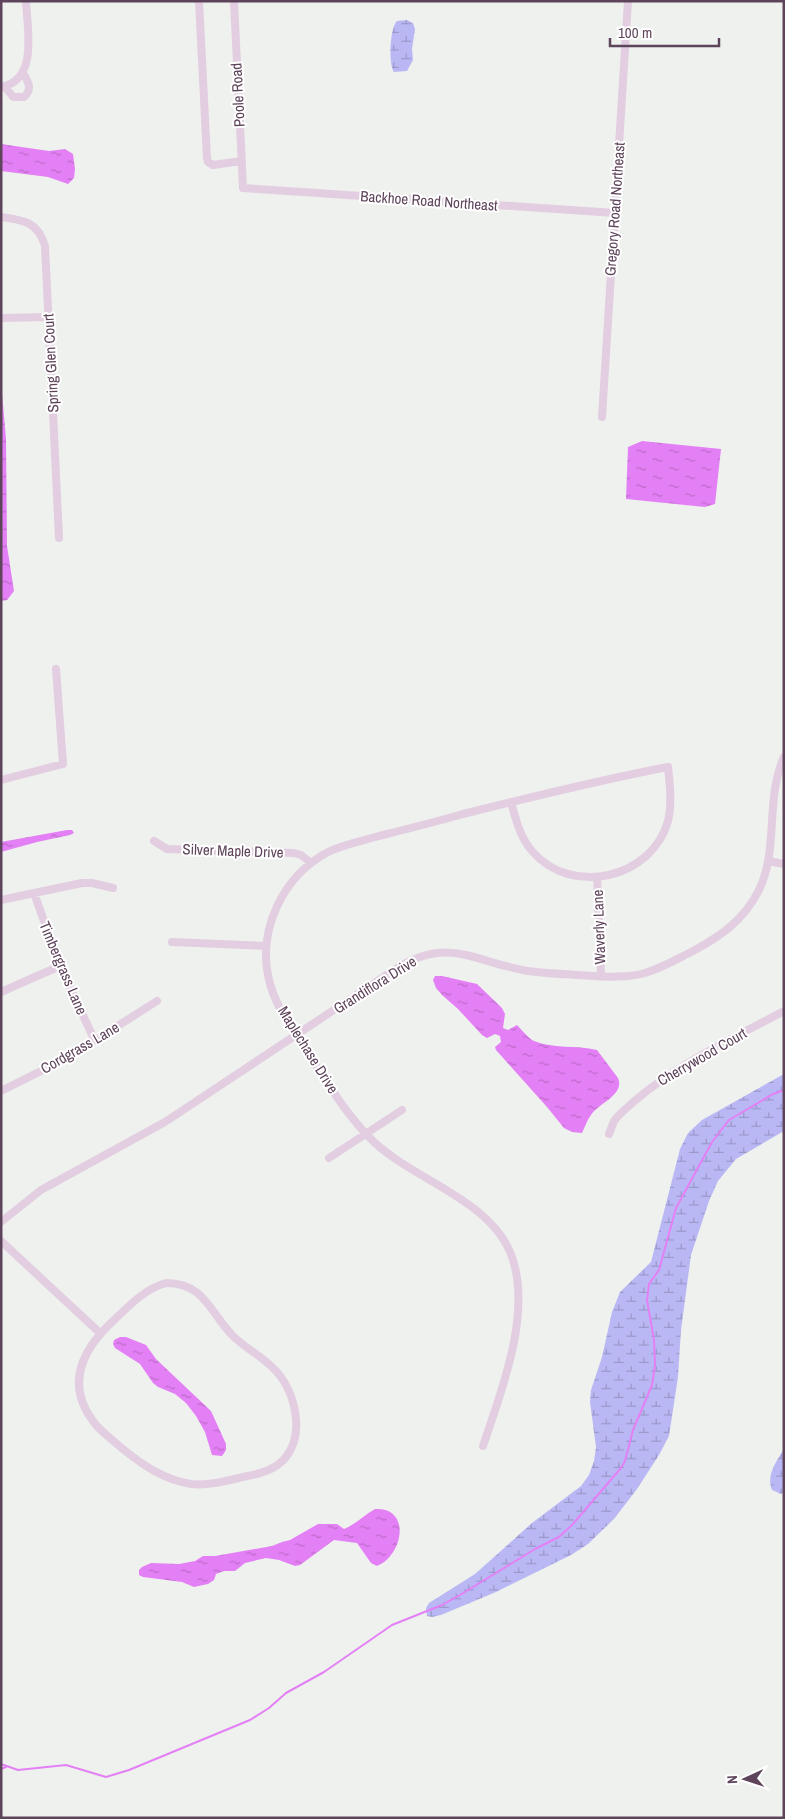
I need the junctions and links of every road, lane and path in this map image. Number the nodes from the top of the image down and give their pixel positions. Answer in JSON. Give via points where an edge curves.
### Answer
{"nodes":[{"id":1,"x":26,"y":1,"type":"edge"},
{"id":2,"x":199,"y":1,"type":"edge"},
{"id":3,"x":234,"y":1,"type":"edge"},
{"id":4,"x":628,"y":1,"type":"edge"},
{"id":5,"x":23,"y":73,"type":"junction"},
{"id":6,"x":3,"y":86,"type":"edge"},
{"id":7,"x":242,"y":161,"type":"junction"},
{"id":8,"x":243,"y":188,"type":"joint"},
{"id":9,"x":615,"y":213,"type":"junction"},
{"id":10,"x":1,"y":218,"type":"edge"},
{"id":11,"x":48,"y":317,"type":"junction"},
{"id":12,"x":1,"y":318,"type":"edge"},
{"id":13,"x":602,"y":417,"type":"dead end"},
{"id":14,"x":59,"y":538,"type":"dead end"},
{"id":15,"x":56,"y":669,"type":"dead end"},
{"id":16,"x":784,"y":757,"type":"edge"},
{"id":17,"x":1,"y":780,"type":"edge"},
{"id":18,"x":512,"y":802,"type":"junction"},
{"id":19,"x":154,"y":842,"type":"dead end"},
{"id":20,"x":768,"y":861,"type":"junction"},
{"id":21,"x":311,"y":863,"type":"junction"},
{"id":22,"x":784,"y":864,"type":"edge"},
{"id":23,"x":597,"y":877,"type":"junction"},
{"id":24,"x":113,"y":888,"type":"dead end"},
{"id":25,"x":34,"y":893,"type":"junction"},
{"id":26,"x":1,"y":900,"type":"edge"},
{"id":27,"x":172,"y":942,"type":"dead end"},
{"id":28,"x":266,"y":946,"type":"junction"},
{"id":29,"x":60,"y":966,"type":"junction"},
{"id":30,"x":601,"y":976,"type":"junction"},
{"id":31,"x":1,"y":992,"type":"edge"},
{"id":32,"x":157,"y":1001,"type":"dead end"},
{"id":33,"x":784,"y":1011,"type":"edge"},
{"id":34,"x":296,"y":1035,"type":"junction"},
{"id":35,"x":95,"y":1041,"type":"junction"},
{"id":36,"x":1,"y":1091,"type":"edge"},
{"id":37,"x":402,"y":1110,"type":"dead end"},
{"id":38,"x":366,"y":1134,"type":"junction"},
{"id":39,"x":609,"y":1134,"type":"dead end"},
{"id":40,"x":330,"y":1158,"type":"dead end"},
{"id":41,"x":1,"y":1222,"type":"edge"},
{"id":42,"x":1,"y":1241,"type":"edge"},
{"id":43,"x":100,"y":1333,"type":"junction"},
{"id":44,"x":483,"y":1446,"type":"dead end"}],
"edges":[{"from":1,"to":5,"type":"street","via":[[28,52]]},
{"from":2,"to":7,"type":"street","via":[[208,162],[213,165]]},
{"from":3,"to":7,"type":"street","name":"Poole Road"},
{"from":4,"to":9,"type":"street","name":"Gregory Road Northeast"},
{"from":5,"to":6,"type":"street","via":[[14,82]]},
{"from":5,"to":6,"type":"street","via":[[29,87],[24,97],[13,97]]},
{"from":7,"to":8,"type":"street","name":"Poole Road"},
{"from":8,"to":9,"type":"street","name":"Backhoe Road Northeast"},
{"from":9,"to":13,"type":"street","name":"Gregory Road Northeast"},
{"from":10,"to":11,"type":"street","name":"Spring Glen Court","via":[[26,222],[43,240]]},
{"from":11,"to":12,"type":"street"},
{"from":11,"to":14,"type":"street","name":"Spring Glen Court"},
{"from":15,"to":17,"type":"street","via":[[63,764]]},
{"from":16,"to":20,"type":"street","name":"Grandiflora Drive","via":[[774,794]]},
{"from":18,"to":21,"type":"street","name":"Maplechase Drive","via":[[339,848]]},
{"from":18,"to":23,"type":"street","via":[[520,832],[541,859],[567,874]]},
{"from":18,"to":23,"type":"street","name":"Maplechase Drive","via":[[668,767],[670,807],[660,839],[635,865]]},
{"from":19,"to":21,"type":"street","name":"Silver Maple Drive","via":[[167,849],[294,853]]},
{"from":20,"to":22,"type":"street"},
{"from":20,"to":30,"type":"street","name":"Grandiflora Drive","via":[[759,890],[745,913],[727,930],[656,970],[624,977]]},
{"from":21,"to":28,"type":"street","name":"Maplechase Drive","via":[[290,885],[276,909]]},
{"from":23,"to":30,"type":"street","name":"Waverly Lane"},
{"from":24,"to":25,"type":"street","via":[[82,883]]},
{"from":25,"to":26,"type":"street"},
{"from":25,"to":29,"type":"street","name":"Timbergrass Lane"},
{"from":27,"to":28,"type":"street"},
{"from":28,"to":34,"type":"street","name":"Maplechase Drive","via":[[273,992]]},
{"from":29,"to":31,"type":"street"},
{"from":29,"to":35,"type":"street","name":"Timbergrass Lane"},
{"from":30,"to":34,"type":"street","name":"Grandiflora Drive","via":[[528,971],[460,952],[440,952],[420,956],[404,964]]},
{"from":32,"to":35,"type":"street","name":"Cordgrass Lane"},
{"from":33,"to":39,"type":"street","name":"Cherrywood Court","via":[[659,1081],[619,1115]]},
{"from":34,"to":38,"type":"street","name":"Maplechase Drive"},
{"from":34,"to":41,"type":"street","name":"Grandiflora Drive","via":[[165,1122],[41,1190]]},
{"from":35,"to":36,"type":"street","name":"Cordgrass Lane"},
{"from":37,"to":38,"type":"street"},
{"from":38,"to":40,"type":"street"},
{"from":38,"to":44,"type":"street","name":"Maplechase Drive","via":[[399,1162],[487,1219],[502,1236],[512,1258],[518,1293],[513,1348]]},
{"from":42,"to":43,"type":"street"},
{"from":43,"to":43,"type":"street","via":[[87,1351],[80,1370],[79,1387],[83,1403],[97,1426],[141,1464],[176,1480],[211,1484],[263,1473],[290,1452],[296,1422],[286,1386],[270,1364],[230,1332],[197,1291],[182,1284],[159,1285],[141,1295]]}]}
